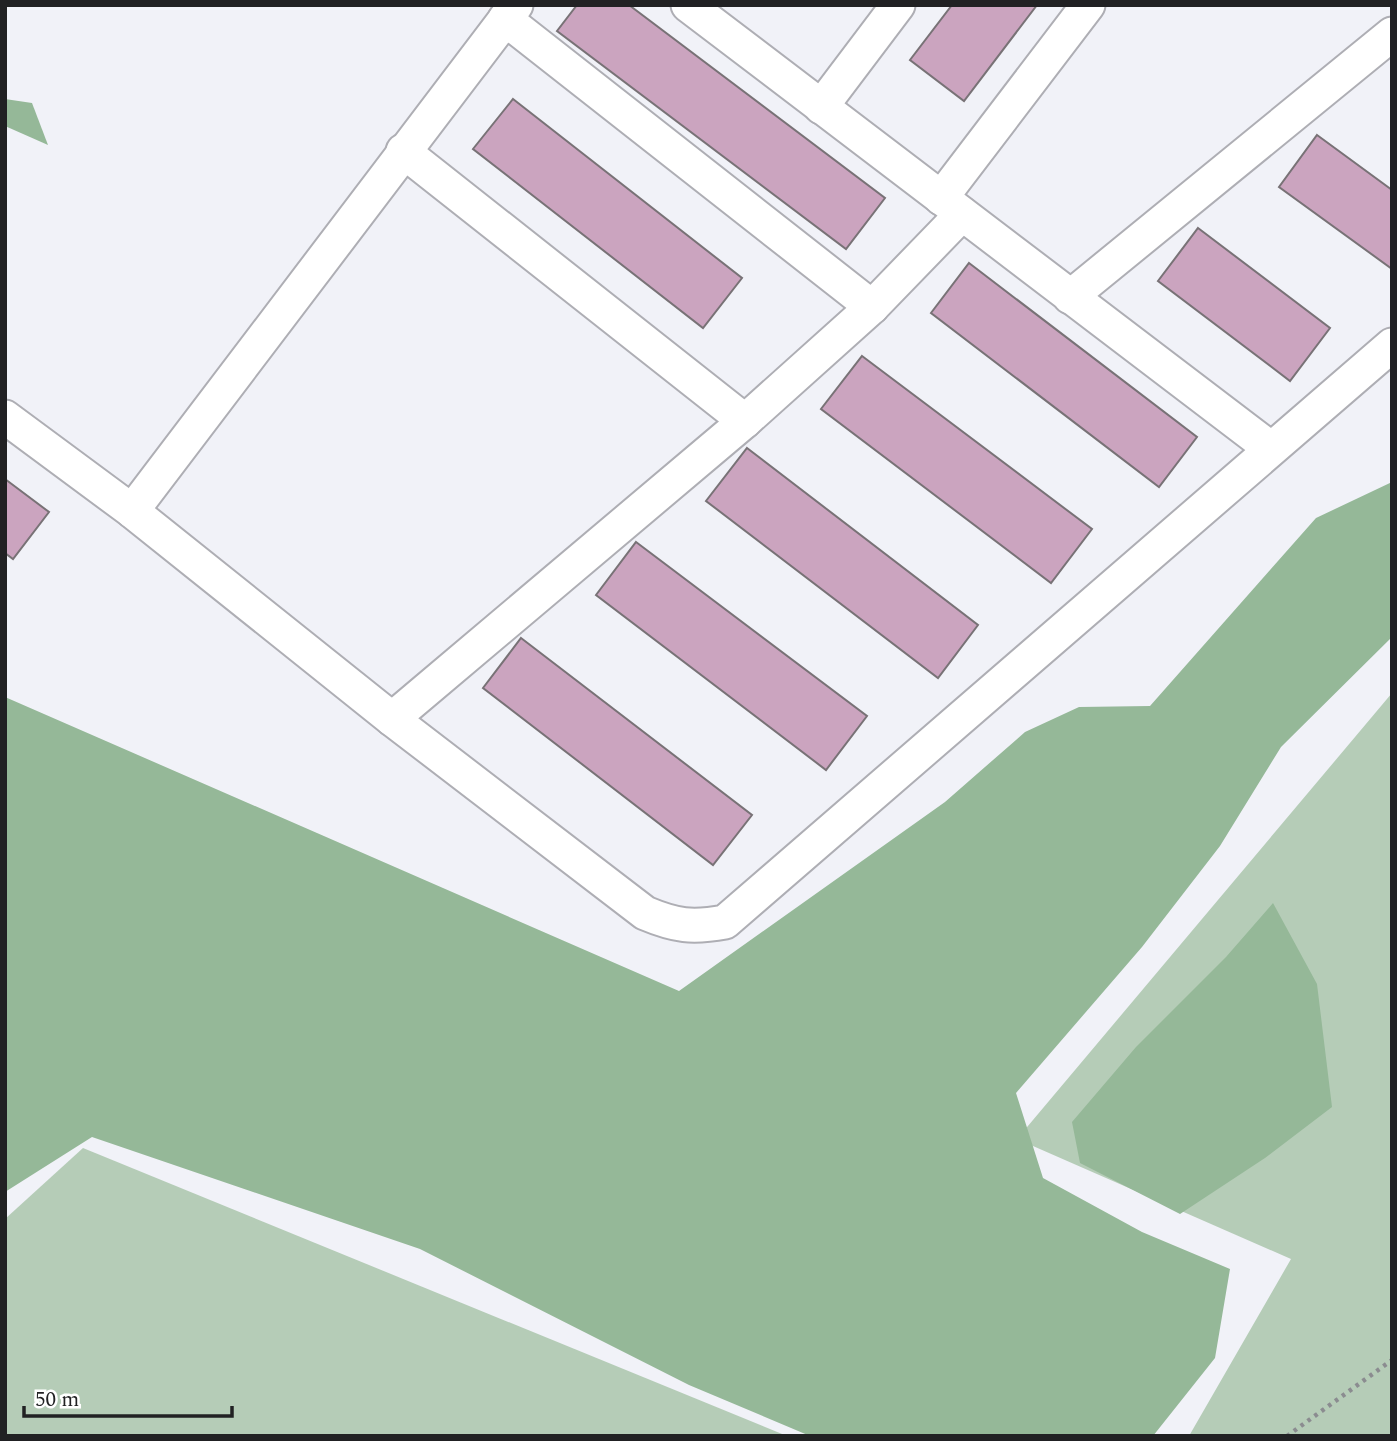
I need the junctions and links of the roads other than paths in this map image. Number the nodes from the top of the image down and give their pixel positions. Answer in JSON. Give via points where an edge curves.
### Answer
{"nodes":[{"id":1,"x":898,"y":5,"type":"edge"},
{"id":2,"x":1088,"y":5,"type":"edge"},
{"id":3,"x":698,"y":8,"type":"edge"},
{"id":4,"x":511,"y":12,"type":"edge"},
{"id":5,"x":1392,"y":34,"type":"edge"},
{"id":6,"x":821,"y":107,"type":"junction"},
{"id":7,"x":403,"y":151,"type":"junction"},
{"id":8,"x":951,"y":206,"type":"junction"},
{"id":9,"x":1070,"y":297,"type":"junction"},
{"id":10,"x":872,"y":307,"type":"junction"},
{"id":11,"x":1392,"y":345,"type":"edge"},
{"id":12,"x":5,"y":417,"type":"edge"},
{"id":13,"x":745,"y":421,"type":"junction"},
{"id":14,"x":1270,"y":448,"type":"junction"},
{"id":15,"x":132,"y":511,"type":"junction"},
{"id":16,"x":392,"y":719,"type":"junction"}],
"edges":[{"from":1,"to":6,"type":"lane"},
{"from":2,"to":8,"type":"lane"},
{"from":3,"to":6,"type":"lane"},
{"from":4,"to":7,"type":"lane"},
{"from":4,"to":10,"type":"lane"},
{"from":5,"to":9,"type":"lane"},
{"from":6,"to":8,"type":"lane"},
{"from":7,"to":13,"type":"lane"},
{"from":7,"to":15,"type":"lane"},
{"from":8,"to":9,"type":"lane"},
{"from":8,"to":10,"type":"lane"},
{"from":9,"to":14,"type":"lane"},
{"from":10,"to":13,"type":"lane"},
{"from":11,"to":14,"type":"lane"},
{"from":12,"to":15,"type":"lane"},
{"from":13,"to":16,"type":"lane"},
{"from":14,"to":16,"type":"lane","via":[[725,922],[696,928],[645,913]]},
{"from":15,"to":16,"type":"lane"}]}
